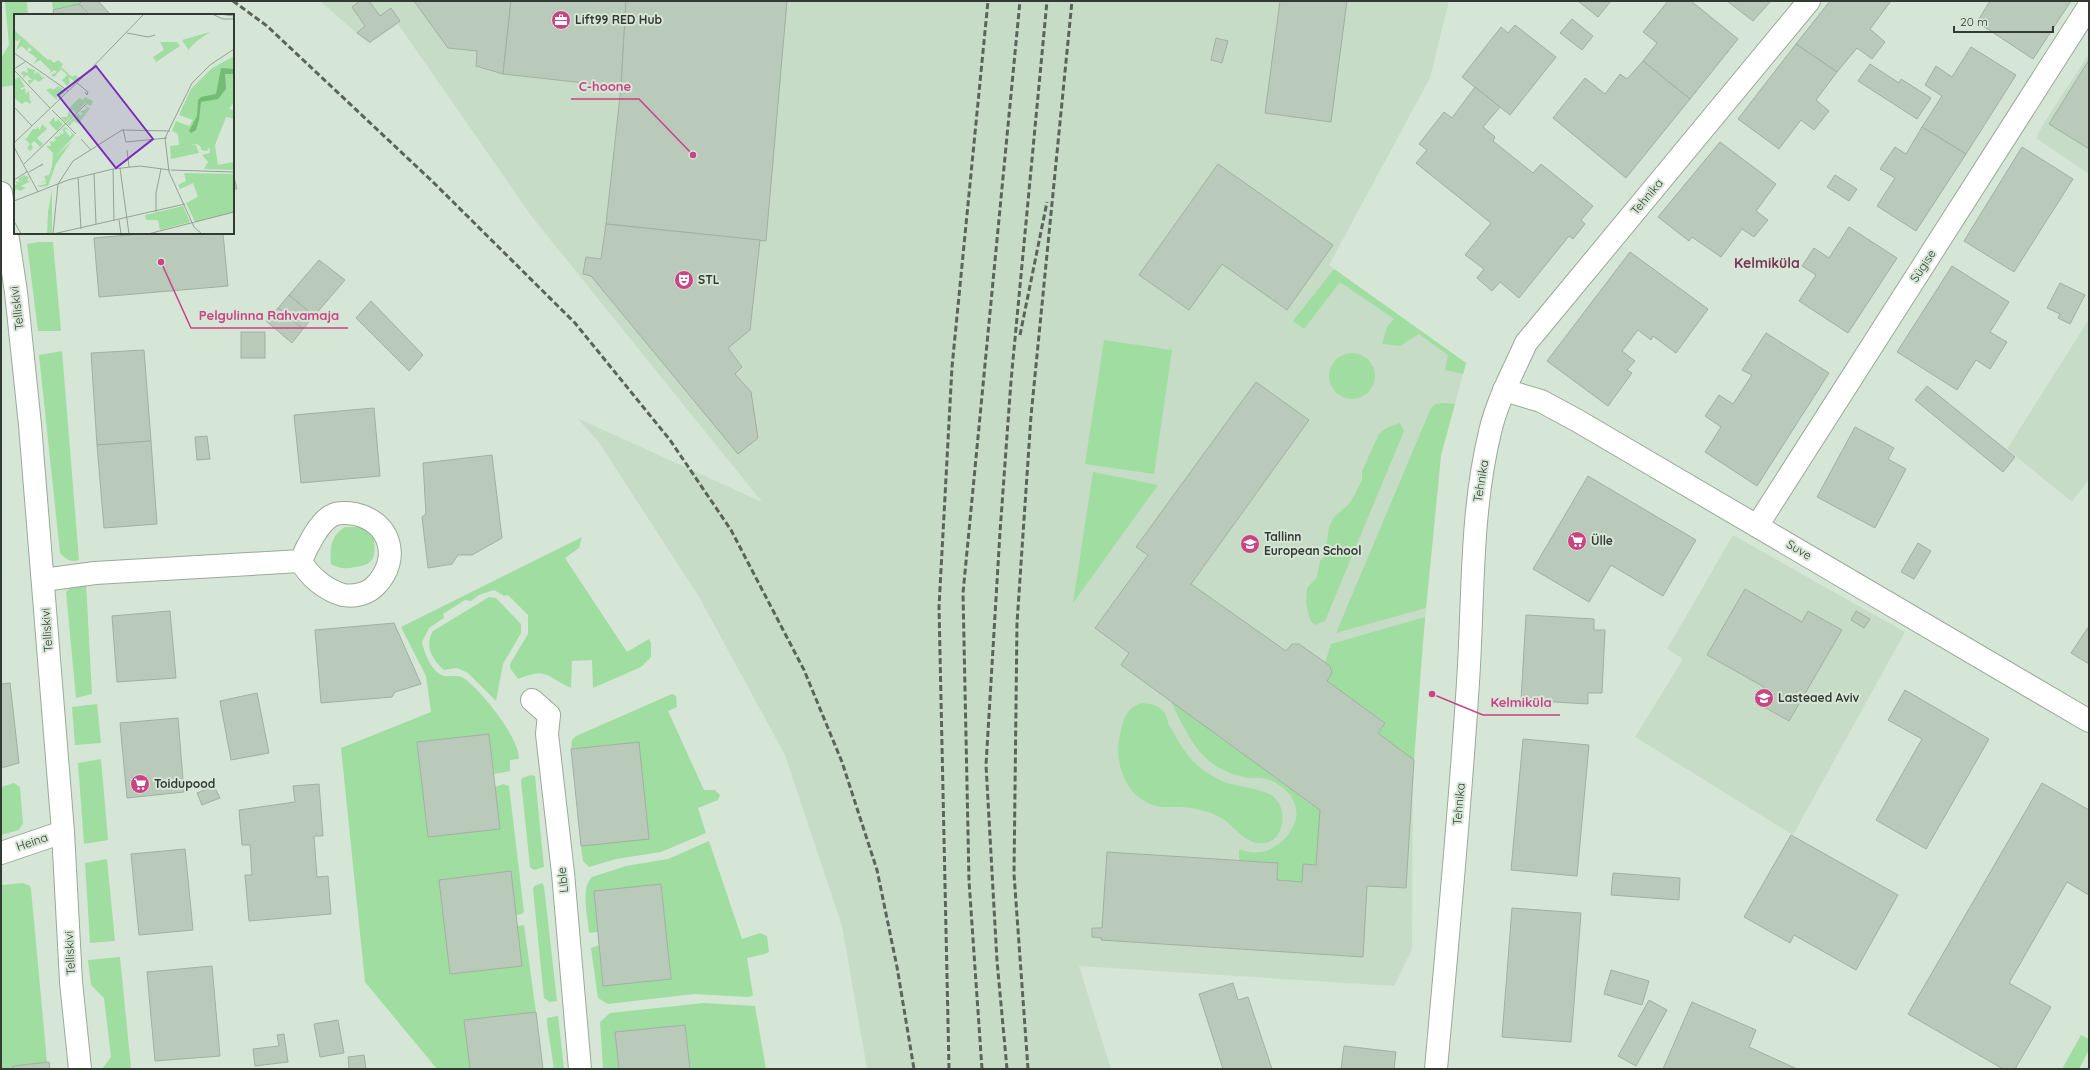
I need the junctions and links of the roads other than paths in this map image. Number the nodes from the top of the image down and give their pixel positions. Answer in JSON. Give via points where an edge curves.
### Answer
{"nodes":[{"id":1,"x":1809,"y":1,"type":"edge"},
{"id":2,"x":2089,"y":6,"type":"edge"},
{"id":3,"x":1,"y":193,"type":"edge"},
{"id":4,"x":1504,"y":390,"type":"junction"},
{"id":5,"x":1757,"y":526,"type":"junction"},
{"id":6,"x":301,"y":561,"type":"dead end"},
{"id":7,"x":44,"y":580,"type":"junction"},
{"id":8,"x":532,"y":700,"type":"dead end"},
{"id":9,"x":2089,"y":721,"type":"edge"},
{"id":10,"x":63,"y":832,"type":"junction"},
{"id":11,"x":1,"y":853,"type":"edge"},
{"id":12,"x":80,"y":1069,"type":"edge"},
{"id":13,"x":580,"y":1069,"type":"edge"},
{"id":14,"x":1436,"y":1069,"type":"edge"}],
"edges":[{"from":1,"to":4,"type":"street","name":"Tehnika","via":[[1526,343]]},
{"from":2,"to":5,"type":"street","name":"Sügise"},
{"from":3,"to":7,"type":"street","name":"Telliskivi","via":[[22,346]]},
{"from":4,"to":5,"type":"street","name":"Suve","via":[[1541,401]]},
{"from":4,"to":14,"type":"street","name":"Tehnika","via":[[1490,430],[1475,525],[1467,695]]},
{"from":5,"to":9,"type":"street","name":"Suve"},
{"from":6,"to":7,"type":"street","via":[[95,573]]},
{"from":7,"to":10,"type":"street","name":"Telliskivi"},
{"from":8,"to":13,"type":"street","name":"Lible","via":[[550,715],[547,734],[563,873]]},
{"from":10,"to":11,"type":"street","name":"Heina"},
{"from":10,"to":12,"type":"street","name":"Telliskivi","via":[[71,982]]}]}
